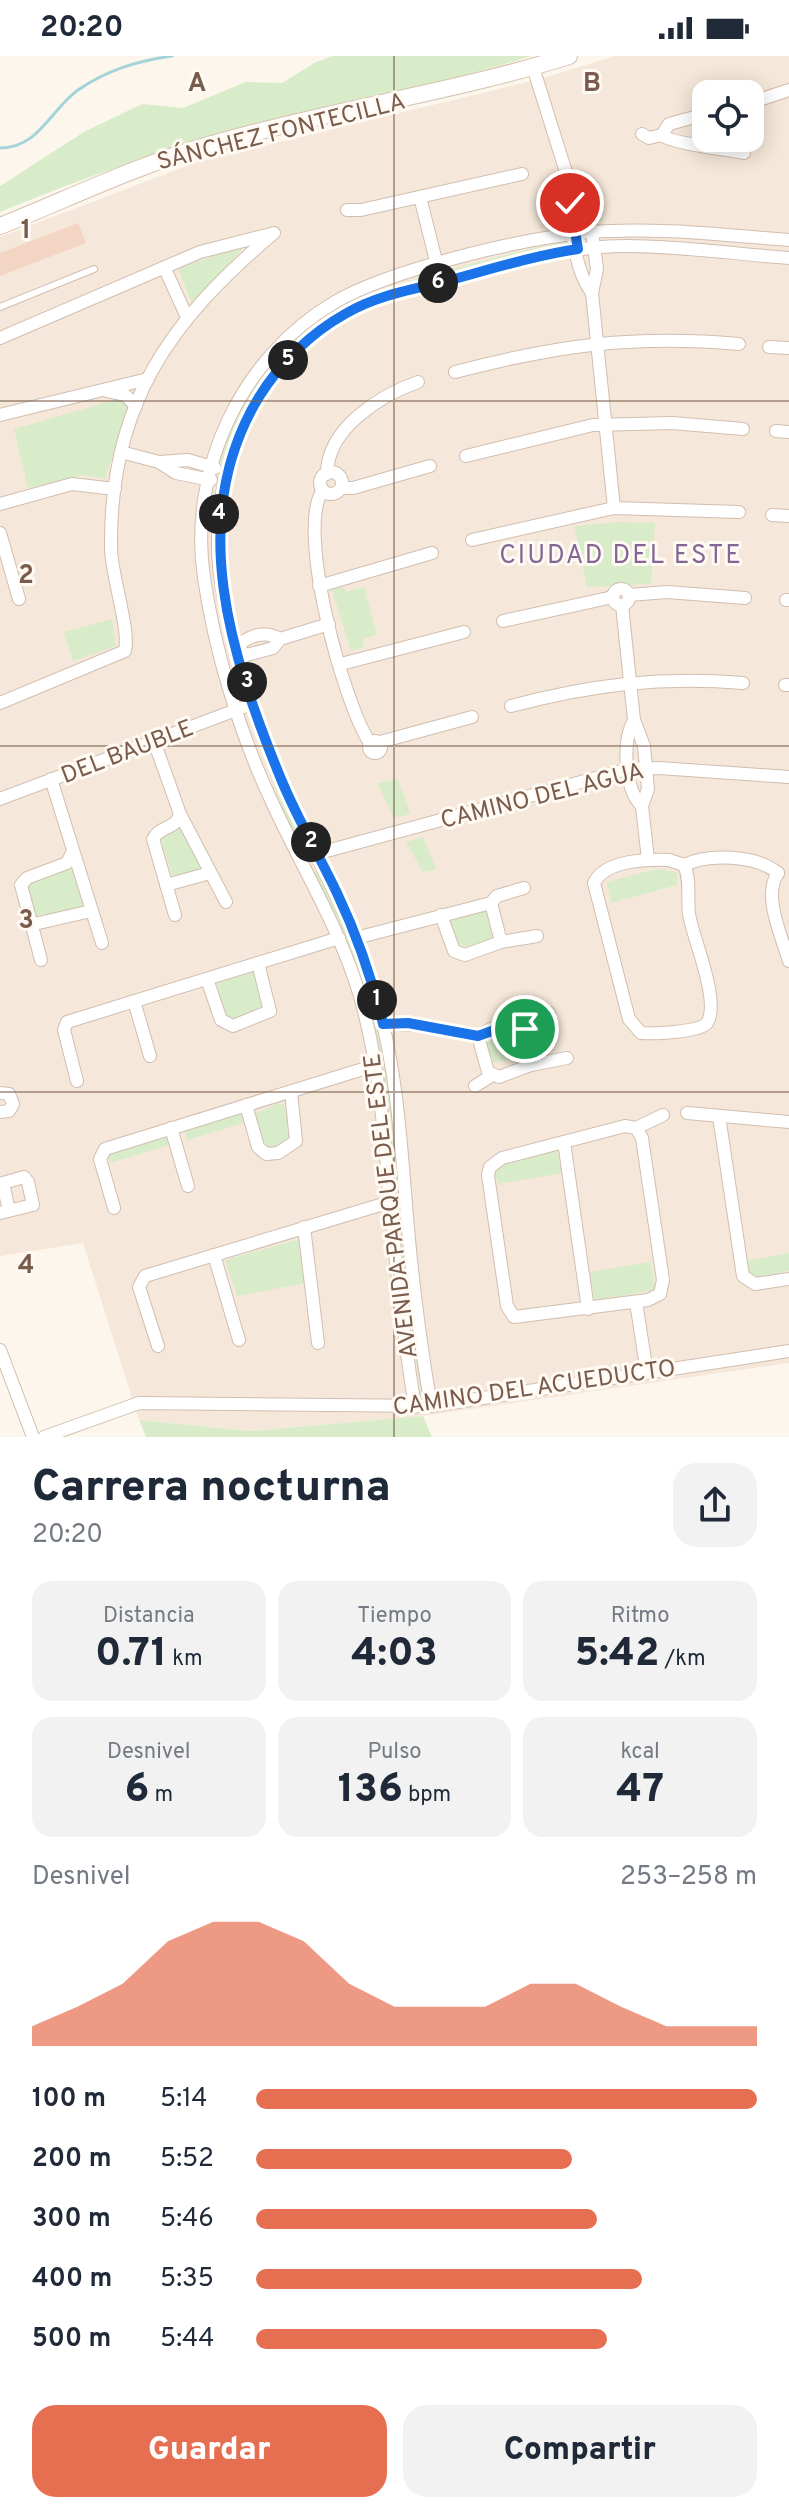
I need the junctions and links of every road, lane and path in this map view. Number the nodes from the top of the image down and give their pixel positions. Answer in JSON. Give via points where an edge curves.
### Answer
{"nodes":[{"id":1,"x":569,"y":56,"type":"edge"},
{"id":2,"x":533,"y":67,"type":"junction"},
{"id":3,"x":789,"y":90,"type":"edge"},
{"id":4,"x":764,"y":98,"type":"edge"},
{"id":5,"x":692,"y":118,"type":"edge"},
{"id":6,"x":642,"y":134,"type":"dead end"},
{"id":7,"x":662,"y":135,"type":"junction"},
{"id":8,"x":692,"y":142,"type":"edge"},
{"id":9,"x":522,"y":174,"type":"dead end"},
{"id":10,"x":571,"y":188,"type":"junction"},
{"id":11,"x":420,"y":197,"type":"junction"},
{"id":12,"x":347,"y":210,"type":"dead end"},
{"id":13,"x":0,"y":226,"type":"edge"},
{"id":14,"x":592,"y":232,"type":"junction"},
{"id":15,"x":575,"y":234,"type":"junction"},
{"id":16,"x":789,"y":240,"type":"edge"},
{"id":17,"x":595,"y":248,"type":"junction"},
{"id":18,"x":578,"y":249,"type":"junction"},
{"id":19,"x":789,"y":258,"type":"edge"},
{"id":20,"x":437,"y":265,"type":"junction"},
{"id":21,"x":94,"y":269,"type":"dead end"},
{"id":22,"x":165,"y":269,"type":"junction"},
{"id":23,"x":592,"y":293,"type":"junction"},
{"id":24,"x":0,"y":307,"type":"edge"},
{"id":25,"x":186,"y":315,"type":"junction"},
{"id":26,"x":0,"y":338,"type":"edge"},
{"id":27,"x":597,"y":342,"type":"junction"},
{"id":28,"x":739,"y":344,"type":"dead end"},
{"id":29,"x":769,"y":347,"type":"dead end"},
{"id":30,"x":789,"y":348,"type":"edge"},
{"id":31,"x":455,"y":372,"type":"dead end"},
{"id":32,"x":148,"y":379,"type":"junction"},
{"id":33,"x":418,"y":382,"type":"dead end"},
{"id":34,"x":107,"y":391,"type":"junction"},
{"id":35,"x":136,"y":406,"type":"junction"},
{"id":36,"x":0,"y":415,"type":"edge"},
{"id":37,"x":605,"y":424,"type":"junction"},
{"id":38,"x":743,"y":429,"type":"dead end"},
{"id":39,"x":121,"y":452,"type":"junction"},
{"id":40,"x":466,"y":456,"type":"dead end"},
{"id":41,"x":159,"y":462,"type":"junction"},
{"id":42,"x":211,"y":465,"type":"junction"},
{"id":43,"x":430,"y":466,"type":"dead end"},
{"id":44,"x":327,"y":474,"type":"junction"},
{"id":45,"x":225,"y":478,"type":"junction"},
{"id":46,"x":207,"y":480,"type":"junction"},
{"id":47,"x":342,"y":488,"type":"junction"},
{"id":48,"x":115,"y":489,"type":"junction"},
{"id":49,"x":323,"y":490,"type":"junction"},
{"id":50,"x":0,"y":504,"type":"edge"},
{"id":51,"x":614,"y":508,"type":"junction"},
{"id":52,"x":739,"y":512,"type":"dead end"},
{"id":53,"x":772,"y":515,"type":"dead end"},
{"id":54,"x":789,"y":516,"type":"edge"},
{"id":55,"x":0,"y":533,"type":"edge"},
{"id":56,"x":472,"y":540,"type":"dead end"},
{"id":57,"x":432,"y":553,"type":"dead end"},
{"id":58,"x":319,"y":586,"type":"junction"},
{"id":59,"x":745,"y":598,"type":"dead end"},
{"id":60,"x":19,"y":599,"type":"dead end"},
{"id":61,"x":621,"y":599,"type":"junction"},
{"id":62,"x":503,"y":621,"type":"dead end"},
{"id":63,"x":329,"y":624,"type":"junction"},
{"id":64,"x":464,"y":632,"type":"dead end"},
{"id":65,"x":237,"y":649,"type":"junction"},
{"id":66,"x":222,"y":652,"type":"junction"},
{"id":67,"x":341,"y":664,"type":"junction"},
{"id":68,"x":630,"y":683,"type":"junction"},
{"id":69,"x":743,"y":683,"type":"dead end"},
{"id":70,"x":0,"y":703,"type":"edge"},
{"id":71,"x":254,"y":703,"type":"junction"},
{"id":72,"x":511,"y":706,"type":"dead end"},
{"id":73,"x":237,"y":709,"type":"junction"},
{"id":74,"x":472,"y":717,"type":"dead end"},
{"id":75,"x":634,"y":720,"type":"junction"},
{"id":76,"x":154,"y":741,"type":"junction"},
{"id":77,"x":646,"y":768,"type":"junction"},
{"id":78,"x":629,"y":769,"type":"junction"},
{"id":79,"x":789,"y":777,"type":"edge"},
{"id":80,"x":51,"y":779,"type":"junction"},
{"id":81,"x":0,"y":799,"type":"edge"},
{"id":82,"x":642,"y":806,"type":"junction"},
{"id":83,"x":180,"y":814,"type":"junction"},
{"id":84,"x":72,"y":853,"type":"junction"},
{"id":85,"x":317,"y":854,"type":"junction"},
{"id":86,"x":300,"y":858,"type":"junction"},
{"id":87,"x":648,"y":860,"type":"junction"},
{"id":88,"x":684,"y":865,"type":"junction"},
{"id":89,"x":783,"y":870,"type":"edge"},
{"id":90,"x":210,"y":873,"type":"junction"},
{"id":91,"x":166,"y":885,"type":"junction"},
{"id":92,"x":524,"y":888,"type":"dead end"},
{"id":93,"x":226,"y":902,"type":"dead end"},
{"id":94,"x":491,"y":903,"type":"junction"},
{"id":95,"x":91,"y":911,"type":"junction"},
{"id":96,"x":175,"y":915,"type":"dead end"},
{"id":97,"x":441,"y":915,"type":"junction"},
{"id":98,"x":30,"y":925,"type":"junction"},
{"id":99,"x":537,"y":936,"type":"dead end"},
{"id":100,"x":339,"y":938,"type":"junction"},
{"id":101,"x":356,"y":938,"type":"junction"},
{"id":102,"x":501,"y":942,"type":"junction"},
{"id":103,"x":102,"y":943,"type":"dead end"},
{"id":104,"x":41,"y":960,"type":"dead end"},
{"id":105,"x":789,"y":961,"type":"edge"},
{"id":106,"x":258,"y":963,"type":"junction"},
{"id":107,"x":207,"y":979,"type":"junction"},
{"id":108,"x":134,"y":1001,"type":"junction"},
{"id":109,"x":549,"y":1013,"type":"dead end"},
{"id":110,"x":383,"y":1024,"type":"junction"},
{"id":111,"x":521,"y":1025,"type":"junction"},
{"id":112,"x":478,"y":1036,"type":"junction"},
{"id":113,"x":150,"y":1056,"type":"dead end"},
{"id":114,"x":567,"y":1058,"type":"dead end"},
{"id":115,"x":376,"y":1065,"type":"junction"},
{"id":116,"x":531,"y":1065,"type":"junction"},
{"id":117,"x":491,"y":1076,"type":"junction"},
{"id":118,"x":77,"y":1081,"type":"dead end"},
{"id":119,"x":475,"y":1086,"type":"dead end"},
{"id":120,"x":291,"y":1092,"type":"junction"},
{"id":121,"x":0,"y":1093,"type":"edge"},
{"id":122,"x":246,"y":1105,"type":"junction"},
{"id":123,"x":0,"y":1112,"type":"edge"},
{"id":124,"x":687,"y":1113,"type":"dead end"},
{"id":125,"x":663,"y":1115,"type":"dead end"},
{"id":126,"x":719,"y":1116,"type":"junction"},
{"id":127,"x":789,"y":1122,"type":"edge"},
{"id":128,"x":171,"y":1128,"type":"junction"},
{"id":129,"x":636,"y":1128,"type":"junction"},
{"id":130,"x":564,"y":1142,"type":"junction"},
{"id":131,"x":188,"y":1186,"type":"dead end"},
{"id":132,"x":390,"y":1202,"type":"junction"},
{"id":133,"x":114,"y":1208,"type":"dead end"},
{"id":134,"x":304,"y":1227,"type":"junction"},
{"id":135,"x":214,"y":1255,"type":"junction"},
{"id":136,"x":789,"y":1279,"type":"edge"},
{"id":137,"x":636,"y":1302,"type":"junction"},
{"id":138,"x":588,"y":1309,"type":"junction"},
{"id":139,"x":239,"y":1340,"type":"dead end"},
{"id":140,"x":318,"y":1343,"type":"dead end"},
{"id":141,"x":158,"y":1346,"type":"dead end"},
{"id":142,"x":0,"y":1350,"type":"edge"},
{"id":143,"x":789,"y":1351,"type":"edge"},
{"id":144,"x":647,"y":1373,"type":"junction"},
{"id":145,"x":431,"y":1406,"type":"junction"},
{"id":146,"x":415,"y":1407,"type":"junction"},
{"id":147,"x":33,"y":1437,"type":"edge"},
{"id":148,"x":44,"y":1437,"type":"edge"}],
"edges":[{"from":1,"to":2,"type":"street","name":"SÁNCHEZ FONTECILLA"},
{"from":2,"to":10,"type":"street"},
{"from":2,"to":13,"type":"street","name":"SÁNCHEZ FONTECILLA","via":[[192,150]]},
{"from":3,"to":4,"type":"street"},
{"from":5,"to":7,"type":"street","via":[[665,126]]},
{"from":6,"to":7,"type":"street"},
{"from":7,"to":8,"type":"street","via":[[674,142]]},
{"from":9,"to":11,"type":"street"},
{"from":10,"to":14,"type":"street"},
{"from":10,"to":15,"type":"street"},
{"from":11,"to":12,"type":"street"},
{"from":11,"to":20,"type":"street"},
{"from":14,"to":15,"type":"street","name":"AVENIDA PARQUE DEL ESTE"},
{"from":14,"to":16,"type":"street","name":"AVENIDA PARQUE DEL ESTE"},
{"from":14,"to":17,"type":"street"},
{"from":15,"to":18,"type":"street"},
{"from":15,"to":20,"type":"street","name":"AVENIDA PARQUE DEL ESTE"},
{"from":17,"to":18,"type":"street","name":"AVENIDA PARQUE DEL ESTE"},
{"from":17,"to":19,"type":"street","name":"AVENIDA PARQUE DEL ESTE"},
{"from":17,"to":23,"type":"street"},
{"from":18,"to":23,"type":"street","via":[[581,273]]},
{"from":18,"to":45,"type":"street","name":"AVENIDA PARQUE DEL ESTE","via":[[379,298],[329,324],[263,391],[240,431]]},
{"from":20,"to":42,"type":"street","name":"AVENIDA PARQUE DEL ESTE","via":[[360,289],[295,331],[244,390]]},
{"from":21,"to":24,"type":"lane"},
{"from":22,"to":25,"type":"street"},
{"from":22,"to":25,"type":"street","via":[[200,252],[274,233]]},
{"from":22,"to":26,"type":"street"},
{"from":23,"to":27,"type":"street"},
{"from":25,"to":32,"type":"street"},
{"from":27,"to":28,"type":"street"},
{"from":27,"to":31,"type":"street","via":[[548,348]]},
{"from":27,"to":37,"type":"street"},
{"from":29,"to":30,"type":"street"},
{"from":32,"to":34,"type":"street"},
{"from":32,"to":35,"type":"street"},
{"from":33,"to":44,"type":"street","via":[[359,416],[333,450]]},
{"from":34,"to":35,"type":"street","via":[[125,395]]},
{"from":34,"to":36,"type":"street"},
{"from":35,"to":39,"type":"street"},
{"from":37,"to":38,"type":"street"},
{"from":37,"to":40,"type":"street"},
{"from":37,"to":51,"type":"street"},
{"from":39,"to":41,"type":"street"},
{"from":39,"to":48,"type":"street"},
{"from":41,"to":42,"type":"street","via":[[180,459]]},
{"from":41,"to":46,"type":"street","via":[[176,473]]},
{"from":42,"to":45,"type":"street"},
{"from":42,"to":46,"type":"street","name":"AVENIDA PARQUE DEL ESTE"},
{"from":43,"to":47,"type":"street"},
{"from":44,"to":47,"type":"street","via":[[339,476]]},
{"from":44,"to":49,"type":"street","via":[[321,481]]},
{"from":45,"to":46,"type":"street"},
{"from":45,"to":65,"type":"street","name":"AVENIDA PARQUE DEL ESTE","via":[[218,558]]},
{"from":46,"to":66,"type":"street","name":"AVENIDA PARQUE DEL ESTE","via":[[203,565]]},
{"from":47,"to":49,"type":"street","via":[[335,494]]},
{"from":48,"to":50,"type":"street","via":[[72,484]]},
{"from":48,"to":70,"type":"street","via":[[112,560],[125,651]]},
{"from":49,"to":58,"type":"street","via":[[313,530]]},
{"from":51,"to":52,"type":"street"},
{"from":51,"to":56,"type":"street"},
{"from":53,"to":54,"type":"street"},
{"from":55,"to":60,"type":"street"},
{"from":57,"to":58,"type":"street"},
{"from":58,"to":63,"type":"street"},
{"from":59,"to":61,"type":"street","via":[[667,592]]},
{"from":61,"to":62,"type":"street"},
{"from":61,"to":68,"type":"street"},
{"from":63,"to":65,"type":"street","via":[[280,639],[273,648],[251,655]]},
{"from":63,"to":67,"type":"street"},
{"from":64,"to":67,"type":"street"},
{"from":65,"to":66,"type":"street"},
{"from":65,"to":71,"type":"street","name":"AVENIDA PARQUE DEL ESTE"},
{"from":66,"to":73,"type":"street","name":"AVENIDA PARQUE DEL ESTE"},
{"from":67,"to":74,"type":"street","via":[[360,725],[375,743]]},
{"from":68,"to":69,"type":"street","via":[[689,678]]},
{"from":68,"to":72,"type":"street","via":[[584,687]]},
{"from":68,"to":75,"type":"street"},
{"from":71,"to":73,"type":"street","name":"DEL BAUBLE"},
{"from":71,"to":85,"type":"street","name":"AVENIDA PARQUE DEL ESTE","via":[[282,782]]},
{"from":73,"to":76,"type":"street","name":"DEL BAUBLE"},
{"from":73,"to":86,"type":"street","name":"AVENIDA PARQUE DEL ESTE","via":[[264,784]]},
{"from":75,"to":77,"type":"street","via":[[643,738]]},
{"from":75,"to":78,"type":"street","via":[[627,736]]},
{"from":76,"to":80,"type":"street","name":"DEL BAUBLE"},
{"from":76,"to":83,"type":"street"},
{"from":77,"to":78,"type":"street","name":"CAMINO DEL AGUA"},
{"from":77,"to":79,"type":"street","name":"CAMINO DEL AGUA"},
{"from":77,"to":82,"type":"street","via":[[648,795]]},
{"from":78,"to":82,"type":"street","via":[[632,792]]},
{"from":78,"to":85,"type":"street","name":"CAMINO DEL AGUA"},
{"from":80,"to":81,"type":"street","name":"DEL BAUBLE"},
{"from":80,"to":84,"type":"street"},
{"from":82,"to":87,"type":"street"},
{"from":83,"to":90,"type":"street"},
{"from":83,"to":91,"type":"street","via":[[153,839]]},
{"from":84,"to":95,"type":"street"},
{"from":84,"to":98,"type":"street","via":[[67,863],[21,885]]},
{"from":85,"to":86,"type":"street","name":"CAMINO DEL AGUA"},
{"from":85,"to":101,"type":"street","name":"AVENIDA PARQUE DEL ESTE"},
{"from":86,"to":100,"type":"street","name":"AVENIDA PARQUE DEL ESTE"},
{"from":87,"to":88,"type":"street"},
{"from":87,"to":88,"type":"street","via":[[608,869],[596,878],[594,888],[629,1019],[637,1031],[692,1031],[706,1023],[710,997],[689,916]]},
{"from":88,"to":89,"type":"street","via":[[700,859],[727,860]]},
{"from":89,"to":105,"type":"street","via":[[772,885]]},
{"from":90,"to":91,"type":"street"},
{"from":90,"to":93,"type":"street"},
{"from":91,"to":96,"type":"street"},
{"from":92,"to":94,"type":"street"},
{"from":94,"to":97,"type":"street"},
{"from":94,"to":102,"type":"street"},
{"from":95,"to":98,"type":"street"},
{"from":95,"to":103,"type":"street"},
{"from":97,"to":101,"type":"street"},
{"from":97,"to":102,"type":"street","via":[[459,955]]},
{"from":98,"to":104,"type":"street"},
{"from":99,"to":102,"type":"street"},
{"from":100,"to":106,"type":"street"},
{"from":100,"to":115,"type":"street","name":"AVENIDA PARQUE DEL ESTE"},
{"from":101,"to":110,"type":"street","name":"AVENIDA PARQUE DEL ESTE"},
{"from":106,"to":107,"type":"street"},
{"from":106,"to":107,"type":"street","via":[[270,1011],[233,1026],[221,1020]]},
{"from":107,"to":108,"type":"street"},
{"from":108,"to":113,"type":"street"},
{"from":108,"to":118,"type":"street","via":[[65,1025]]},
{"from":109,"to":111,"type":"street"},
{"from":110,"to":112,"type":"street","via":[[408,1023]]},
{"from":110,"to":145,"type":"street","name":"AVENIDA PARQUE DEL ESTE","via":[[399,1106],[410,1250]]},
{"from":111,"to":112,"type":"street","via":[[493,1028]]},
{"from":111,"to":116,"type":"street"},
{"from":112,"to":117,"type":"street"},
{"from":114,"to":116,"type":"street"},
{"from":115,"to":120,"type":"street"},
{"from":115,"to":132,"type":"street","name":"AVENIDA PARQUE DEL ESTE"},
{"from":116,"to":117,"type":"street"},
{"from":117,"to":119,"type":"street"},
{"from":120,"to":122,"type":"street"},
{"from":120,"to":122,"type":"street","via":[[296,1141],[278,1153],[260,1150]]},
{"from":121,"to":123,"type":"street","via":[[9,1094],[13,1104]]},
{"from":122,"to":128,"type":"street"},
{"from":124,"to":126,"type":"street"},
{"from":125,"to":129,"type":"street"},
{"from":126,"to":127,"type":"street"},
{"from":126,"to":136,"type":"street","via":[[743,1276],[755,1284]]},
{"from":128,"to":131,"type":"street"},
{"from":128,"to":133,"type":"street","via":[[103,1151],[100,1159]]},
{"from":129,"to":130,"type":"street","via":[[625,1126]]},
{"from":129,"to":137,"type":"street","via":[[663,1285],[657,1297]]},
{"from":130,"to":138,"type":"street"},
{"from":130,"to":138,"type":"street","via":[[497,1160],[488,1175],[509,1312],[521,1318]]},
{"from":132,"to":134,"type":"street"},
{"from":132,"to":146,"type":"street","name":"AVENIDA PARQUE DEL ESTE"},
{"from":134,"to":135,"type":"street"},
{"from":134,"to":140,"type":"street"},
{"from":135,"to":139,"type":"street"},
{"from":135,"to":141,"type":"street","via":[[140,1280]]},
{"from":137,"to":138,"type":"street"},
{"from":137,"to":144,"type":"street"},
{"from":142,"to":147,"type":"street"},
{"from":143,"to":144,"type":"street","name":"CAMINO DEL ACUEDUCTO"},
{"from":144,"to":145,"type":"street","name":"CAMINO DEL ACUEDUCTO"},
{"from":145,"to":146,"type":"street","name":"CAMINO DEL ACUEDUCTO"},
{"from":146,"to":148,"type":"street","name":"CAMINO DEL ACUEDUCTO","via":[[155,1402],[117,1409]]}]}
